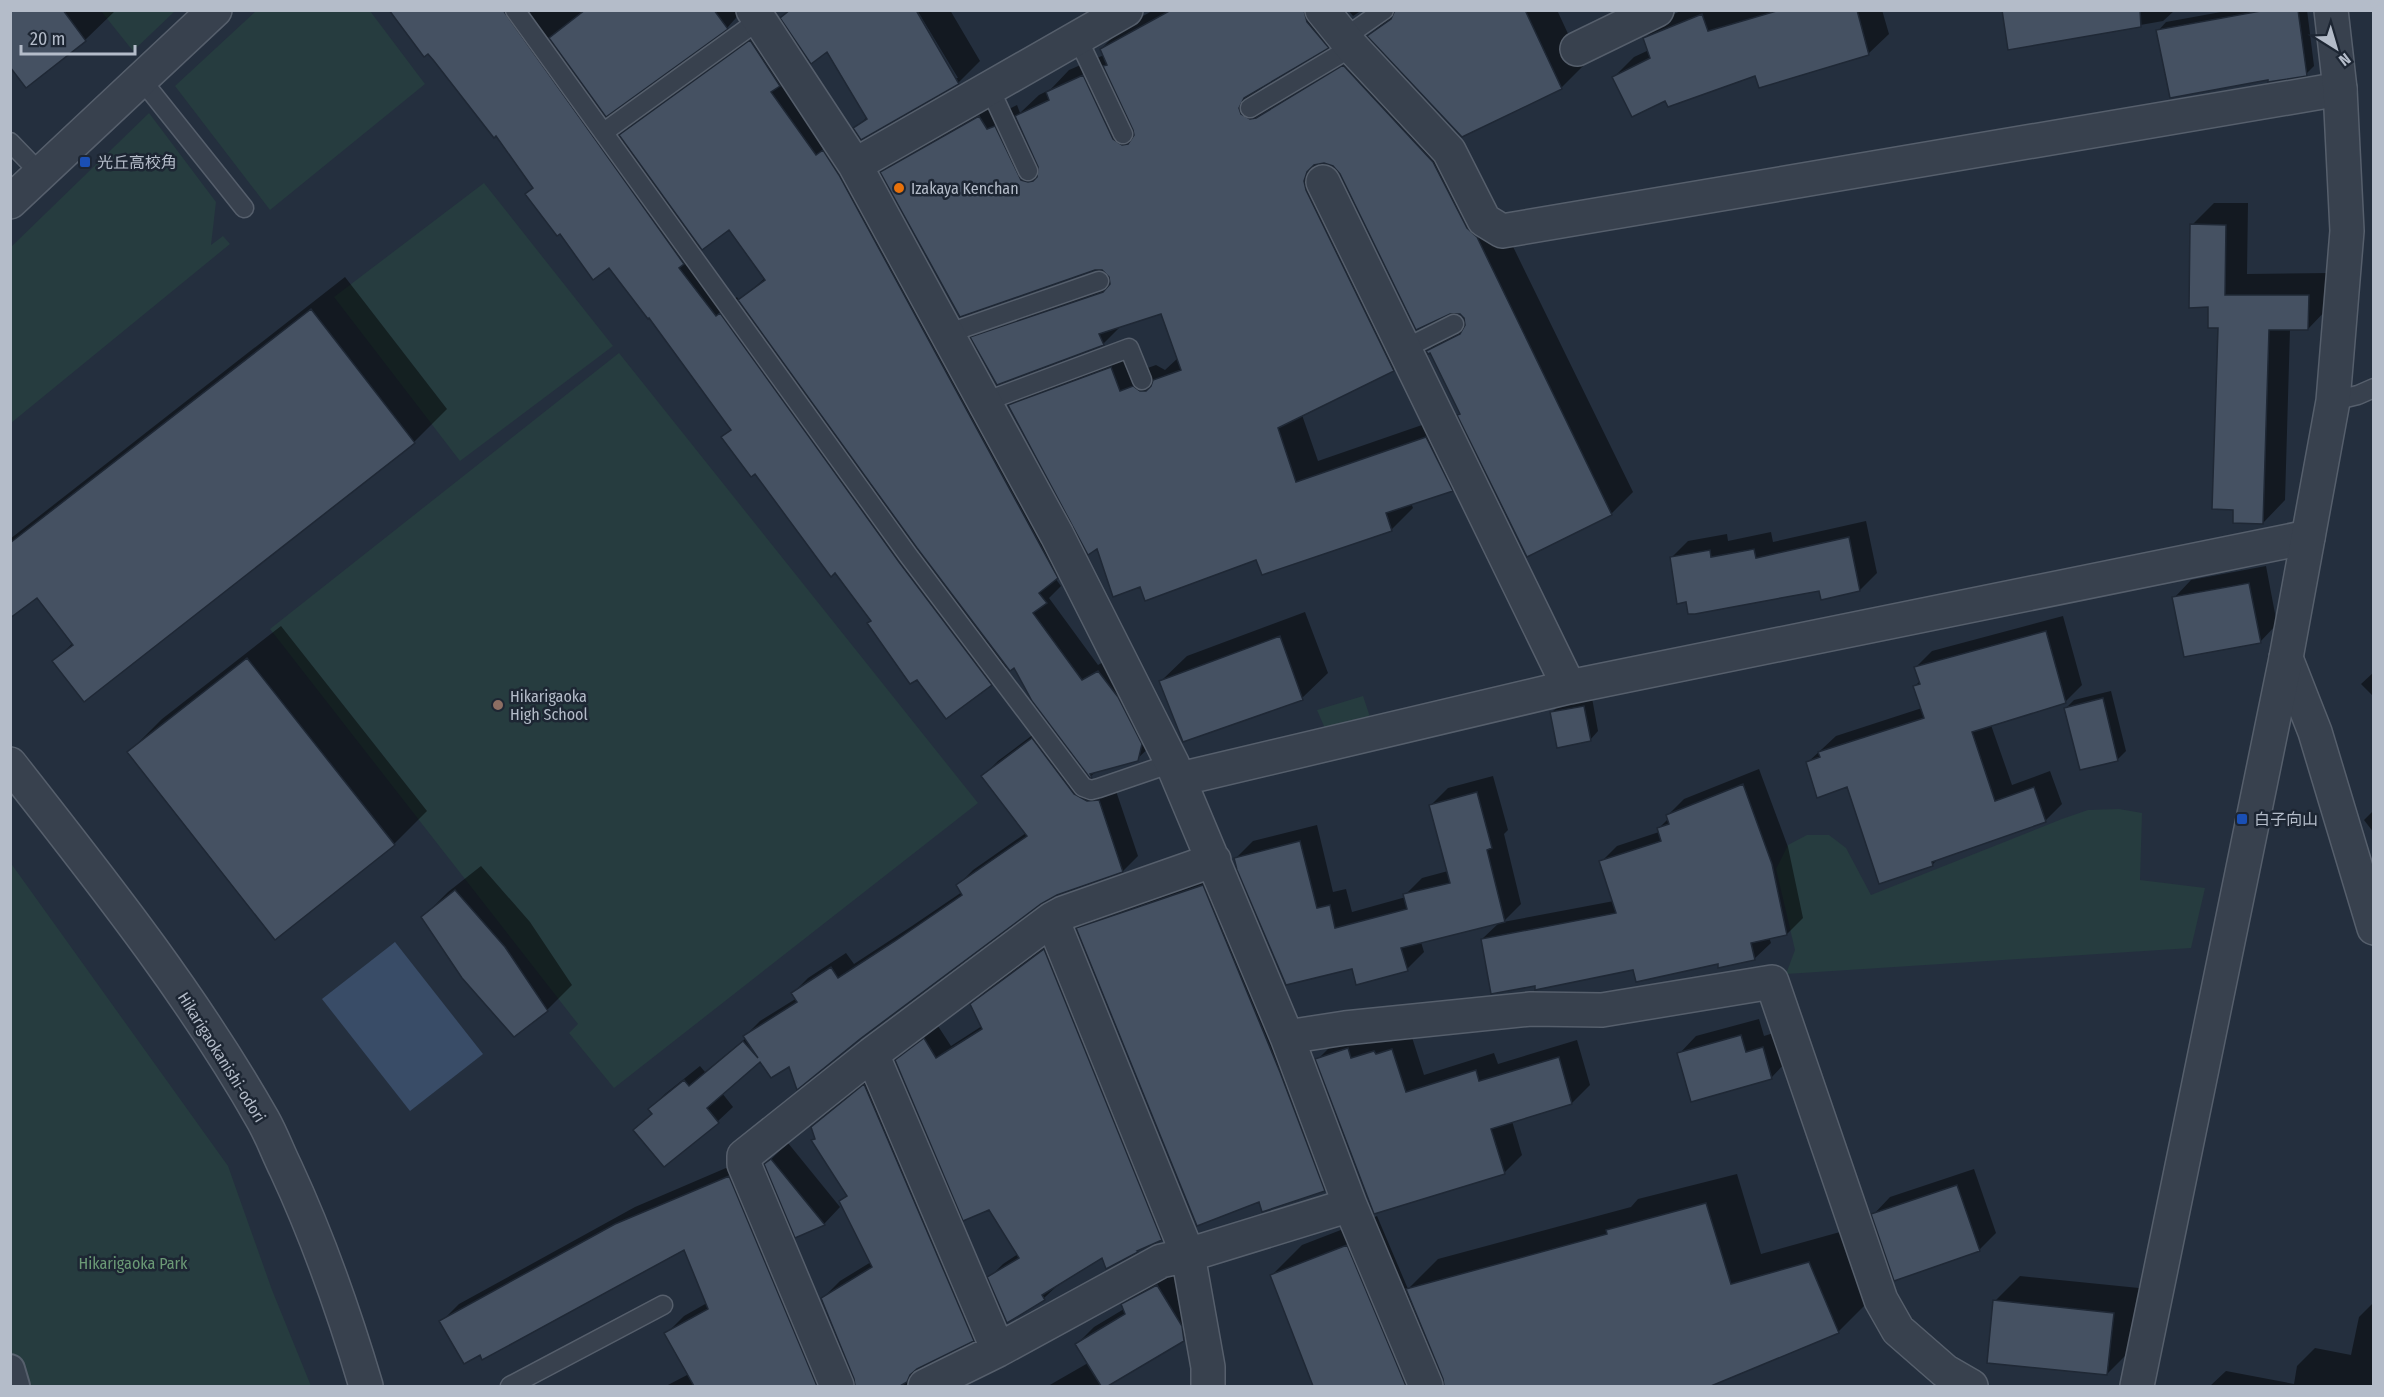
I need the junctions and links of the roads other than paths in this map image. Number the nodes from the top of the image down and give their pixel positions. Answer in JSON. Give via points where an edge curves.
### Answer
{"nodes":[{"id":1,"x":215,"y":10,"type":"edge"},
{"id":2,"x":515,"y":10,"type":"edge"},
{"id":3,"x":1126,"y":10,"type":"edge"},
{"id":4,"x":1322,"y":10,"type":"edge"},
{"id":5,"x":1384,"y":10,"type":"edge"},
{"id":6,"x":1658,"y":10,"type":"edge"},
{"id":7,"x":2331,"y":10,"type":"edge"},
{"id":8,"x":756,"y":15,"type":"edge"},
{"id":9,"x":1078,"y":39,"type":"junction"},
{"id":10,"x":1348,"y":43,"type":"junction"},
{"id":11,"x":1577,"y":49,"type":"dead end"},
{"id":12,"x":141,"y":79,"type":"junction"},
{"id":13,"x":990,"y":89,"type":"junction"},
{"id":14,"x":2340,"y":89,"type":"junction"},
{"id":15,"x":1250,"y":108,"type":"dead end"},
{"id":16,"x":604,"y":132,"type":"junction"},
{"id":17,"x":1123,"y":134,"type":"dead end"},
{"id":18,"x":10,"y":142,"type":"edge"},
{"id":19,"x":855,"y":165,"type":"junction"},
{"id":20,"x":1028,"y":171,"type":"dead end"},
{"id":21,"x":40,"y":173,"type":"junction"},
{"id":22,"x":1323,"y":182,"type":"dead end"},
{"id":23,"x":10,"y":202,"type":"edge"},
{"id":24,"x":244,"y":208,"type":"dead end"},
{"id":25,"x":1099,"y":281,"type":"dead end"},
{"id":26,"x":1454,"y":324,"type":"dead end"},
{"id":27,"x":946,"y":334,"type":"junction"},
{"id":28,"x":1404,"y":350,"type":"junction"},
{"id":29,"x":1142,"y":380,"type":"dead end"},
{"id":30,"x":2373,"y":388,"type":"edge"},
{"id":31,"x":2333,"y":401,"type":"junction"},
{"id":32,"x":984,"y":402,"type":"junction"},
{"id":33,"x":2308,"y":537,"type":"junction"},
{"id":34,"x":2286,"y":658,"type":"junction"},
{"id":35,"x":1569,"y":687,"type":"junction"},
{"id":36,"x":10,"y":764,"type":"edge"},
{"id":37,"x":1176,"y":771,"type":"junction"},
{"id":38,"x":1214,"y":860,"type":"junction"},
{"id":39,"x":1052,"y":919,"type":"junction"},
{"id":40,"x":2373,"y":928,"type":"edge"},
{"id":41,"x":1287,"y":1037,"type":"junction"},
{"id":42,"x":872,"y":1054,"type":"junction"},
{"id":43,"x":1350,"y":1205,"type":"junction"},
{"id":44,"x":1188,"y":1255,"type":"junction"},
{"id":45,"x":663,"y":1305,"type":"dead end"},
{"id":46,"x":998,"y":1350,"type":"junction"},
{"id":47,"x":10,"y":1369,"type":"edge"},
{"id":48,"x":15,"y":1386,"type":"edge"},
{"id":49,"x":366,"y":1386,"type":"edge"},
{"id":50,"x":510,"y":1386,"type":"edge"},
{"id":51,"x":837,"y":1386,"type":"edge"},
{"id":52,"x":925,"y":1386,"type":"edge"},
{"id":53,"x":1208,"y":1386,"type":"edge"},
{"id":54,"x":1426,"y":1386,"type":"edge"},
{"id":55,"x":1971,"y":1386,"type":"edge"},
{"id":56,"x":2137,"y":1386,"type":"edge"}],
"edges":[{"from":1,"to":12,"type":"street"},
{"from":2,"to":16,"type":"lane"},
{"from":3,"to":9,"type":"street"},
{"from":4,"to":10,"type":"street"},
{"from":5,"to":10,"type":"lane"},
{"from":6,"to":11,"type":"street"},
{"from":7,"to":14,"type":"street"},
{"from":8,"to":16,"type":"lane"},
{"from":8,"to":19,"type":"street"},
{"from":9,"to":13,"type":"street"},
{"from":9,"to":17,"type":"lane"},
{"from":10,"to":14,"type":"street","via":[[1449,151],[1484,220],[1502,231]]},
{"from":10,"to":15,"type":"lane"},
{"from":12,"to":21,"type":"street"},
{"from":12,"to":24,"type":"lane"},
{"from":13,"to":19,"type":"street"},
{"from":13,"to":20,"type":"lane"},
{"from":14,"to":31,"type":"street","via":[[2347,231]]},
{"from":16,"to":37,"type":"lane","via":[[908,555],[1083,787],[1099,789]]},
{"from":18,"to":21,"type":"lane"},
{"from":19,"to":27,"type":"street"},
{"from":21,"to":23,"type":"street"},
{"from":22,"to":28,"type":"street"},
{"from":25,"to":27,"type":"lane"},
{"from":26,"to":28,"type":"lane"},
{"from":27,"to":32,"type":"street"},
{"from":28,"to":35,"type":"street"},
{"from":29,"to":32,"type":"lane","via":[[1129,348]]},
{"from":30,"to":31,"type":"lane"},
{"from":31,"to":33,"type":"street"},
{"from":32,"to":37,"type":"street"},
{"from":33,"to":34,"type":"street"},
{"from":33,"to":35,"type":"street"},
{"from":34,"to":40,"type":"street","via":[[2315,732]]},
{"from":34,"to":56,"type":"street"},
{"from":35,"to":37,"type":"street"},
{"from":36,"to":49,"type":"street","name":"Hikarigaokanishi-odori","via":[[172,977],[264,1122],[310,1220]]},
{"from":37,"to":38,"type":"street"},
{"from":38,"to":39,"type":"street"},
{"from":38,"to":41,"type":"street"},
{"from":39,"to":42,"type":"street"},
{"from":39,"to":44,"type":"street"},
{"from":41,"to":43,"type":"street"},
{"from":41,"to":55,"type":"street","via":[[1531,1009],[1602,1010],[1772,982],[1881,1300],[1898,1330],[1945,1371]]},
{"from":42,"to":46,"type":"street"},
{"from":42,"to":51,"type":"street","via":[[744,1156]]},
{"from":43,"to":44,"type":"street"},
{"from":43,"to":54,"type":"street"},
{"from":44,"to":46,"type":"street","via":[[1161,1261]]},
{"from":44,"to":53,"type":"street"},
{"from":45,"to":50,"type":"lane"},
{"from":46,"to":52,"type":"street"},
{"from":47,"to":48,"type":"street"}]}
